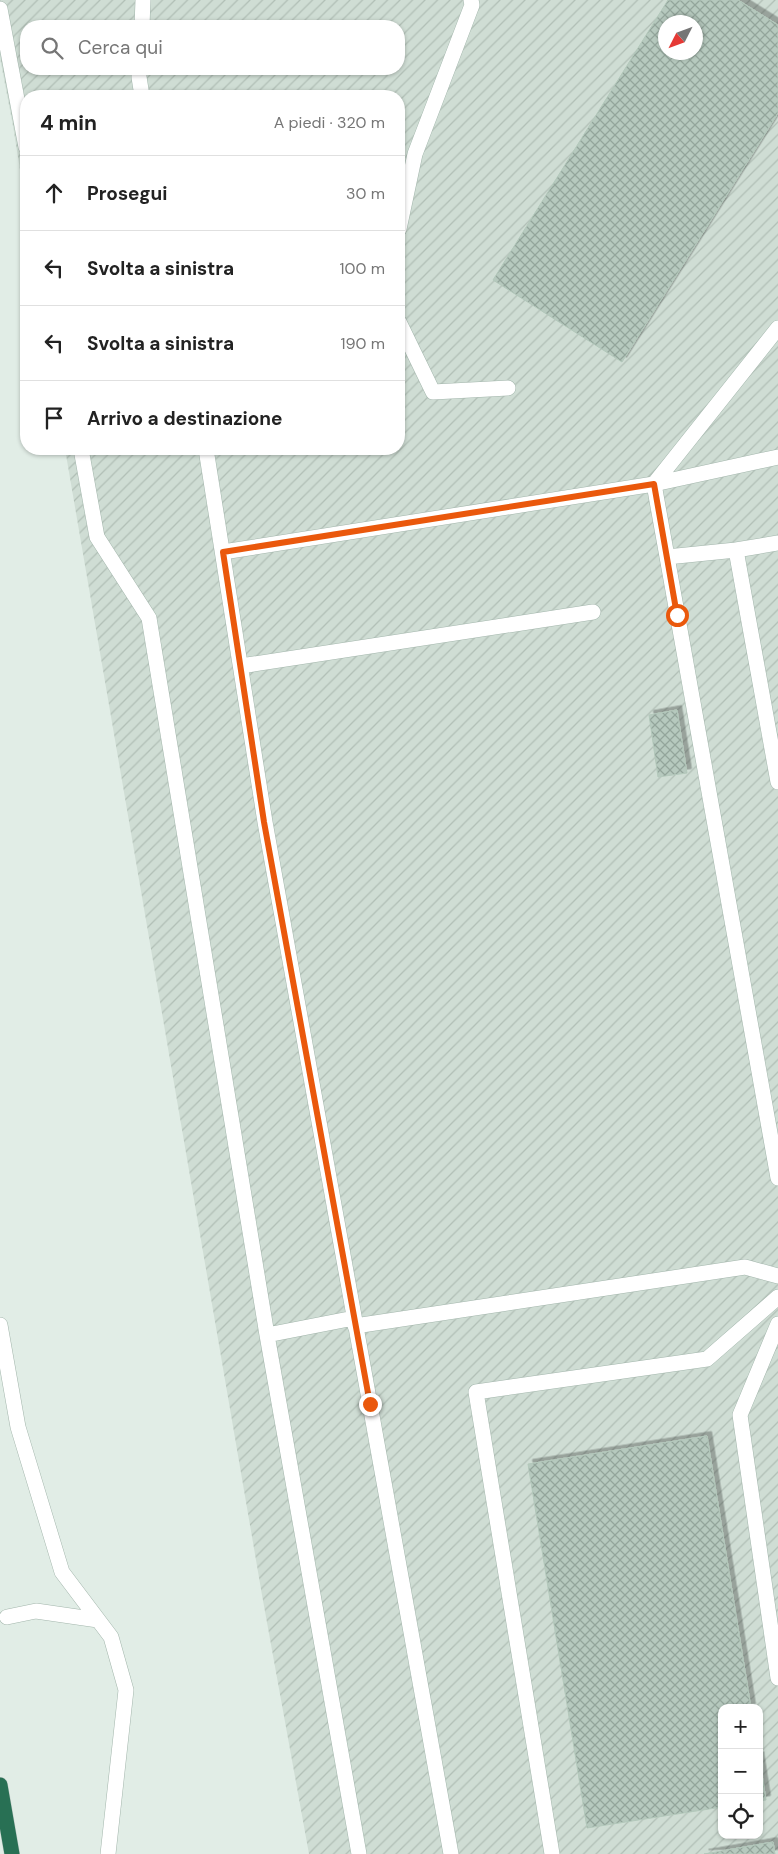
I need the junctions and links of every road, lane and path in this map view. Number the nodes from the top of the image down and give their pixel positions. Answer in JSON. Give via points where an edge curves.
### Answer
{"nodes":[{"id":1,"x":144,"y":0,"type":"edge"},
{"id":2,"x":471,"y":0,"type":"edge"},
{"id":3,"x":0,"y":9,"type":"edge"},
{"id":4,"x":142,"y":20,"type":"edge"},
{"id":5,"x":139,"y":75,"type":"edge"},
{"id":6,"x":141,"y":90,"type":"edge"},
{"id":7,"x":20,"y":115,"type":"edge"},
{"id":8,"x":405,"y":201,"type":"edge"},
{"id":9,"x":778,"y":328,"type":"edge"},
{"id":10,"x":405,"y":334,"type":"edge"},
{"id":11,"x":508,"y":388,"type":"dead end"},
{"id":12,"x":82,"y":455,"type":"edge"},
{"id":13,"x":207,"y":455,"type":"edge"},
{"id":14,"x":778,"y":457,"type":"edge"},
{"id":15,"x":654,"y":484,"type":"junction"},
{"id":16,"x":778,"y":542,"type":"edge"},
{"id":17,"x":736,"y":550,"type":"junction"},
{"id":18,"x":223,"y":552,"type":"junction"},
{"id":19,"x":667,"y":557,"type":"junction"},
{"id":20,"x":593,"y":612,"type":"dead end"},
{"id":21,"x":241,"y":666,"type":"junction"},
{"id":22,"x":778,"y":782,"type":"edge"},
{"id":23,"x":778,"y":1178,"type":"edge"},
{"id":24,"x":778,"y":1276,"type":"edge"},
{"id":25,"x":778,"y":1297,"type":"edge"},
{"id":26,"x":355,"y":1322,"type":"junction"},
{"id":27,"x":778,"y":1324,"type":"edge"},
{"id":28,"x":0,"y":1325,"type":"edge"},
{"id":29,"x":267,"y":1334,"type":"junction"},
{"id":30,"x":7,"y":1617,"type":"dead end"},
{"id":31,"x":98,"y":1620,"type":"junction"},
{"id":32,"x":778,"y":1678,"type":"edge"},
{"id":33,"x":0,"y":1785,"type":"edge"},
{"id":34,"x":12,"y":1854,"type":"edge"},
{"id":35,"x":108,"y":1854,"type":"edge"},
{"id":36,"x":359,"y":1854,"type":"edge"},
{"id":37,"x":451,"y":1854,"type":"edge"},
{"id":38,"x":552,"y":1854,"type":"edge"}],
"edges":[{"from":1,"to":4,"type":"lane"},
{"from":2,"to":8,"type":"lane","via":[[472,5],[415,154]]},
{"from":3,"to":7,"type":"lane"},
{"from":5,"to":6,"type":"lane"},
{"from":9,"to":15,"type":"lane"},
{"from":10,"to":11,"type":"lane","via":[[433,392]]},
{"from":12,"to":29,"type":"lane","via":[[97,538],[149,618]]},
{"from":13,"to":18,"type":"lane"},
{"from":14,"to":15,"type":"lane"},
{"from":15,"to":18,"type":"lane"},
{"from":15,"to":19,"type":"lane"},
{"from":16,"to":17,"type":"lane"},
{"from":17,"to":19,"type":"lane"},
{"from":17,"to":22,"type":"lane"},
{"from":18,"to":21,"type":"lane"},
{"from":19,"to":23,"type":"lane"},
{"from":20,"to":21,"type":"lane"},
{"from":21,"to":26,"type":"lane","via":[[264,822]]},
{"from":24,"to":26,"type":"lane","via":[[745,1267]]},
{"from":25,"to":38,"type":"lane","via":[[708,1359],[476,1392]]},
{"from":26,"to":29,"type":"lane"},
{"from":26,"to":37,"type":"lane"},
{"from":27,"to":32,"type":"lane","via":[[740,1415]]},
{"from":28,"to":31,"type":"lane","via":[[18,1427],[62,1572]]},
{"from":29,"to":36,"type":"lane"},
{"from":30,"to":31,"type":"lane","via":[[36,1611]]},
{"from":31,"to":35,"type":"lane","via":[[111,1637],[126,1690]]},
{"from":33,"to":34,"type":"highway"}]}
